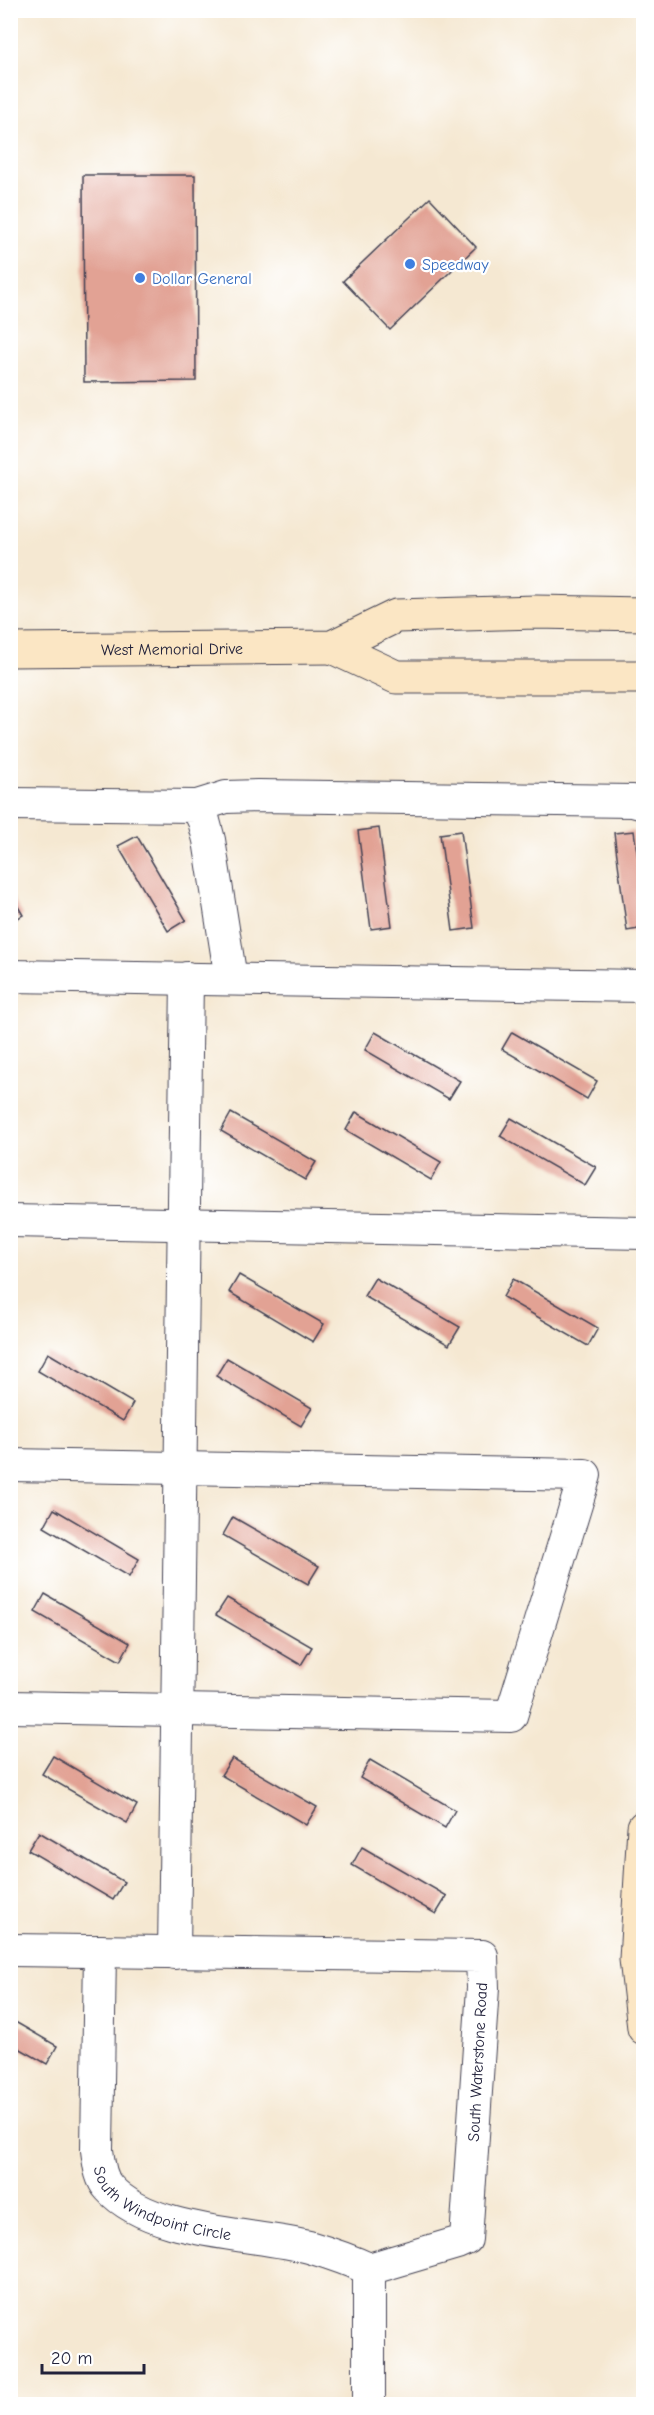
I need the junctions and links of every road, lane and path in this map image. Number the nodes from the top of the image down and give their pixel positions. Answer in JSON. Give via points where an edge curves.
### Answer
{"nodes":[{"id":1,"x":644,"y":614,"type":"edge"},
{"id":2,"x":333,"y":647,"type":"junction"},
{"id":3,"x":10,"y":650,"type":"edge"},
{"id":4,"x":644,"y":677,"type":"edge"},
{"id":5,"x":10,"y":804,"type":"edge"},
{"id":6,"x":644,"y":804,"type":"edge"},
{"id":7,"x":197,"y":806,"type":"junction"},
{"id":8,"x":10,"y":976,"type":"edge"},
{"id":9,"x":187,"y":978,"type":"junction"},
{"id":10,"x":231,"y":979,"type":"junction"},
{"id":11,"x":644,"y":986,"type":"edge"},
{"id":12,"x":10,"y":1221,"type":"edge"},
{"id":13,"x":183,"y":1223,"type":"junction"},
{"id":14,"x":644,"y":1233,"type":"edge"},
{"id":15,"x":10,"y":1465,"type":"edge"},
{"id":16,"x":181,"y":1467,"type":"junction"},
{"id":17,"x":10,"y":1707,"type":"edge"},
{"id":18,"x":178,"y":1710,"type":"junction"},
{"id":19,"x":644,"y":1827,"type":"edge"},
{"id":20,"x":10,"y":1950,"type":"edge"},
{"id":21,"x":100,"y":1952,"type":"junction"},
{"id":22,"x":174,"y":1953,"type":"junction"},
{"id":23,"x":644,"y":2028,"type":"edge"},
{"id":24,"x":369,"y":2269,"type":"junction"},
{"id":25,"x":369,"y":2404,"type":"edge"}],
"edges":[{"from":1,"to":2,"type":"main road","name":"West Memorial Drive","via":[[396,616]]},
{"from":2,"to":3,"type":"main road","name":"West Memorial Drive"},
{"from":2,"to":4,"type":"main road","name":"West Memorial Drive","via":[[396,677]]},
{"from":5,"to":7,"type":"street"},
{"from":6,"to":7,"type":"street","via":[[258,796],[226,797]]},
{"from":7,"to":10,"type":"street","via":[[209,840]]},
{"from":8,"to":9,"type":"street"},
{"from":9,"to":10,"type":"street"},
{"from":9,"to":13,"type":"street"},
{"from":10,"to":11,"type":"street"},
{"from":12,"to":13,"type":"street"},
{"from":13,"to":14,"type":"street"},
{"from":13,"to":16,"type":"street"},
{"from":15,"to":16,"type":"street"},
{"from":16,"to":18,"type":"street"},
{"from":16,"to":18,"type":"street","via":[[585,1475],[511,1716]]},
{"from":17,"to":18,"type":"street"},
{"from":18,"to":22,"type":"street"},
{"from":19,"to":23,"type":"main road","via":[[636,1959]]},
{"from":20,"to":21,"type":"street"},
{"from":21,"to":22,"type":"street"},
{"from":21,"to":24,"type":"street","name":"South Windpoint Circle","via":[[97,2150],[100,2171],[108,2187],[125,2203],[157,2217],[220,2234],[308,2247]]},
{"from":22,"to":24,"type":"street","name":"South Waterstone Road","via":[[482,1956],[466,2239]]},
{"from":24,"to":25,"type":"street"}]}
